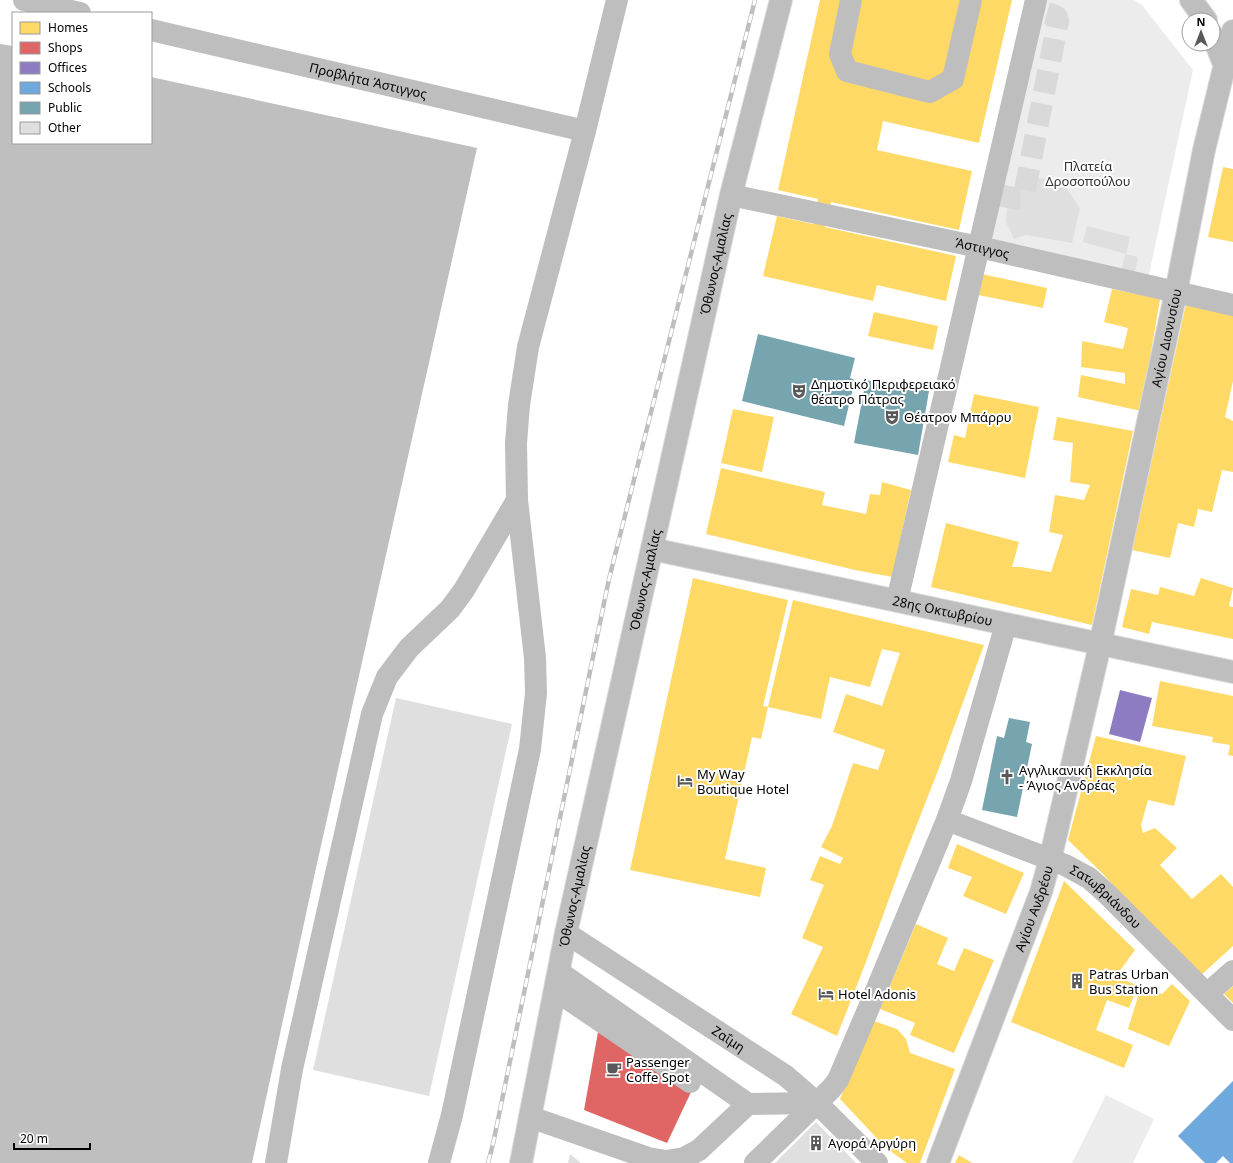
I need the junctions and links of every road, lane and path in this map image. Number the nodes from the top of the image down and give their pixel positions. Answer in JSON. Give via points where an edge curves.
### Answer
{"nodes":[{"id":1,"x":24,"y":0,"type":"edge"},
{"id":2,"x":617,"y":0,"type":"edge"},
{"id":3,"x":781,"y":0,"type":"edge"},
{"id":4,"x":851,"y":0,"type":"edge"},
{"id":5,"x":971,"y":0,"type":"edge"},
{"id":6,"x":1191,"y":0,"type":"edge"},
{"id":7,"x":1037,"y":8,"type":"edge"},
{"id":8,"x":76,"y":12,"type":"edge"},
{"id":9,"x":1200,"y":12,"type":"edge"},
{"id":10,"x":152,"y":30,"type":"edge"},
{"id":11,"x":1233,"y":31,"type":"edge"},
{"id":12,"x":1219,"y":52,"type":"edge"},
{"id":13,"x":1224,"y":64,"type":"junction"},
{"id":14,"x":585,"y":131,"type":"junction"},
{"id":15,"x":731,"y":195,"type":"junction"},
{"id":16,"x":979,"y":247,"type":"junction"},
{"id":17,"x":1176,"y":292,"type":"junction"},
{"id":18,"x":1233,"y":304,"type":"edge"},
{"id":19,"x":517,"y":500,"type":"junction"},
{"id":20,"x":652,"y":549,"type":"junction"},
{"id":21,"x":897,"y":601,"type":"junction"},
{"id":22,"x":1006,"y":624,"type":"junction"},
{"id":23,"x":1100,"y":645,"type":"junction"},
{"id":24,"x":1233,"y":672,"type":"edge"},
{"id":25,"x":947,"y":820,"type":"junction"},
{"id":26,"x":1050,"y":860,"type":"junction"},
{"id":27,"x":566,"y":933,"type":"junction"},
{"id":28,"x":1233,"y":971,"type":"edge"},
{"id":29,"x":557,"y":981,"type":"junction"},
{"id":30,"x":1208,"y":994,"type":"junction"},
{"id":31,"x":1233,"y":1020,"type":"edge"},
{"id":32,"x":817,"y":1102,"type":"junction"},
{"id":33,"x":743,"y":1109,"type":"junction"},
{"id":34,"x":530,"y":1117,"type":"junction"},
{"id":35,"x":276,"y":1163,"type":"edge"},
{"id":36,"x":440,"y":1163,"type":"edge"},
{"id":37,"x":521,"y":1163,"type":"edge"},
{"id":38,"x":755,"y":1163,"type":"edge"},
{"id":39,"x":877,"y":1163,"type":"edge"},
{"id":40,"x":938,"y":1163,"type":"edge"}],
"edges":[{"from":1,"to":8,"type":"street"},
{"from":2,"to":14,"type":"street"},
{"from":3,"to":15,"type":"street","name":"Όθωνος-Αμαλίας"},
{"from":4,"to":5,"type":"street","via":[[840,54],[847,71],[930,92],[953,78]]},
{"from":6,"to":9,"type":"street"},
{"from":7,"to":16,"type":"street","via":[[995,195]]},
{"from":10,"to":14,"type":"street","name":"Προβλήτα Άστιγγος"},
{"from":11,"to":13,"type":"street","name":"Αγίου Διονυσίου"},
{"from":12,"to":13,"type":"street"},
{"from":13,"to":17,"type":"street","name":"Αγίου Διονυσίου"},
{"from":14,"to":19,"type":"street","via":[[528,347],[518,412]]},
{"from":15,"to":16,"type":"street","name":"Άστιγγος"},
{"from":15,"to":20,"type":"street","name":"Όθωνος-Αμαλίας"},
{"from":16,"to":17,"type":"street","name":"Άστιγγος"},
{"from":16,"to":21,"type":"street"},
{"from":17,"to":18,"type":"street","name":"Άστιγγος"},
{"from":17,"to":23,"type":"street","name":"Αγίου Διονυσίου"},
{"from":19,"to":35,"type":"street","via":[[488,551],[450,609],[409,648],[387,677],[372,714],[292,1069]]},
{"from":19,"to":36,"type":"street","via":[[535,658],[536,693],[530,749]]},
{"from":20,"to":21,"type":"street","name":"28ης Οκτωβρίου"},
{"from":20,"to":27,"type":"street","name":"Όθωνος-Αμαλίας"},
{"from":21,"to":22,"type":"street","name":"28ης Οκτωβρίου"},
{"from":22,"to":23,"type":"street","name":"28ης Οκτωβρίου"},
{"from":22,"to":25,"type":"street","via":[[961,781]]},
{"from":23,"to":24,"type":"street","name":"28ης Οκτωβρίου"},
{"from":23,"to":26,"type":"street","name":"Αγίου Ανδρέου"},
{"from":25,"to":26,"type":"street","name":"Σατωβριάνδου"},
{"from":25,"to":32,"type":"street","via":[[838,1080]]},
{"from":26,"to":30,"type":"street","name":"Σατωβριάνδου","via":[[1089,878]]},
{"from":26,"to":40,"type":"street","name":"Αγίου Ανδρέου","via":[[1041,892]]},
{"from":27,"to":29,"type":"street","name":"Όθωνος-Αμαλίας"},
{"from":27,"to":32,"type":"street","name":"Ζαΐμη","via":[[786,1076]]},
{"from":28,"to":30,"type":"street"},
{"from":29,"to":33,"type":"street"},
{"from":29,"to":34,"type":"street","name":"Όθωνος-Αμαλίας"},
{"from":30,"to":31,"type":"street","name":"Σατωβριάνδου"},
{"from":32,"to":33,"type":"street"},
{"from":32,"to":38,"type":"street"},
{"from":32,"to":39,"type":"street","name":"Ζαΐμη"},
{"from":33,"to":34,"type":"street","via":[[699,1150],[684,1158],[666,1161],[648,1158]]},
{"from":34,"to":37,"type":"street","name":"Όθωνος-Αμαλίας"}]}
